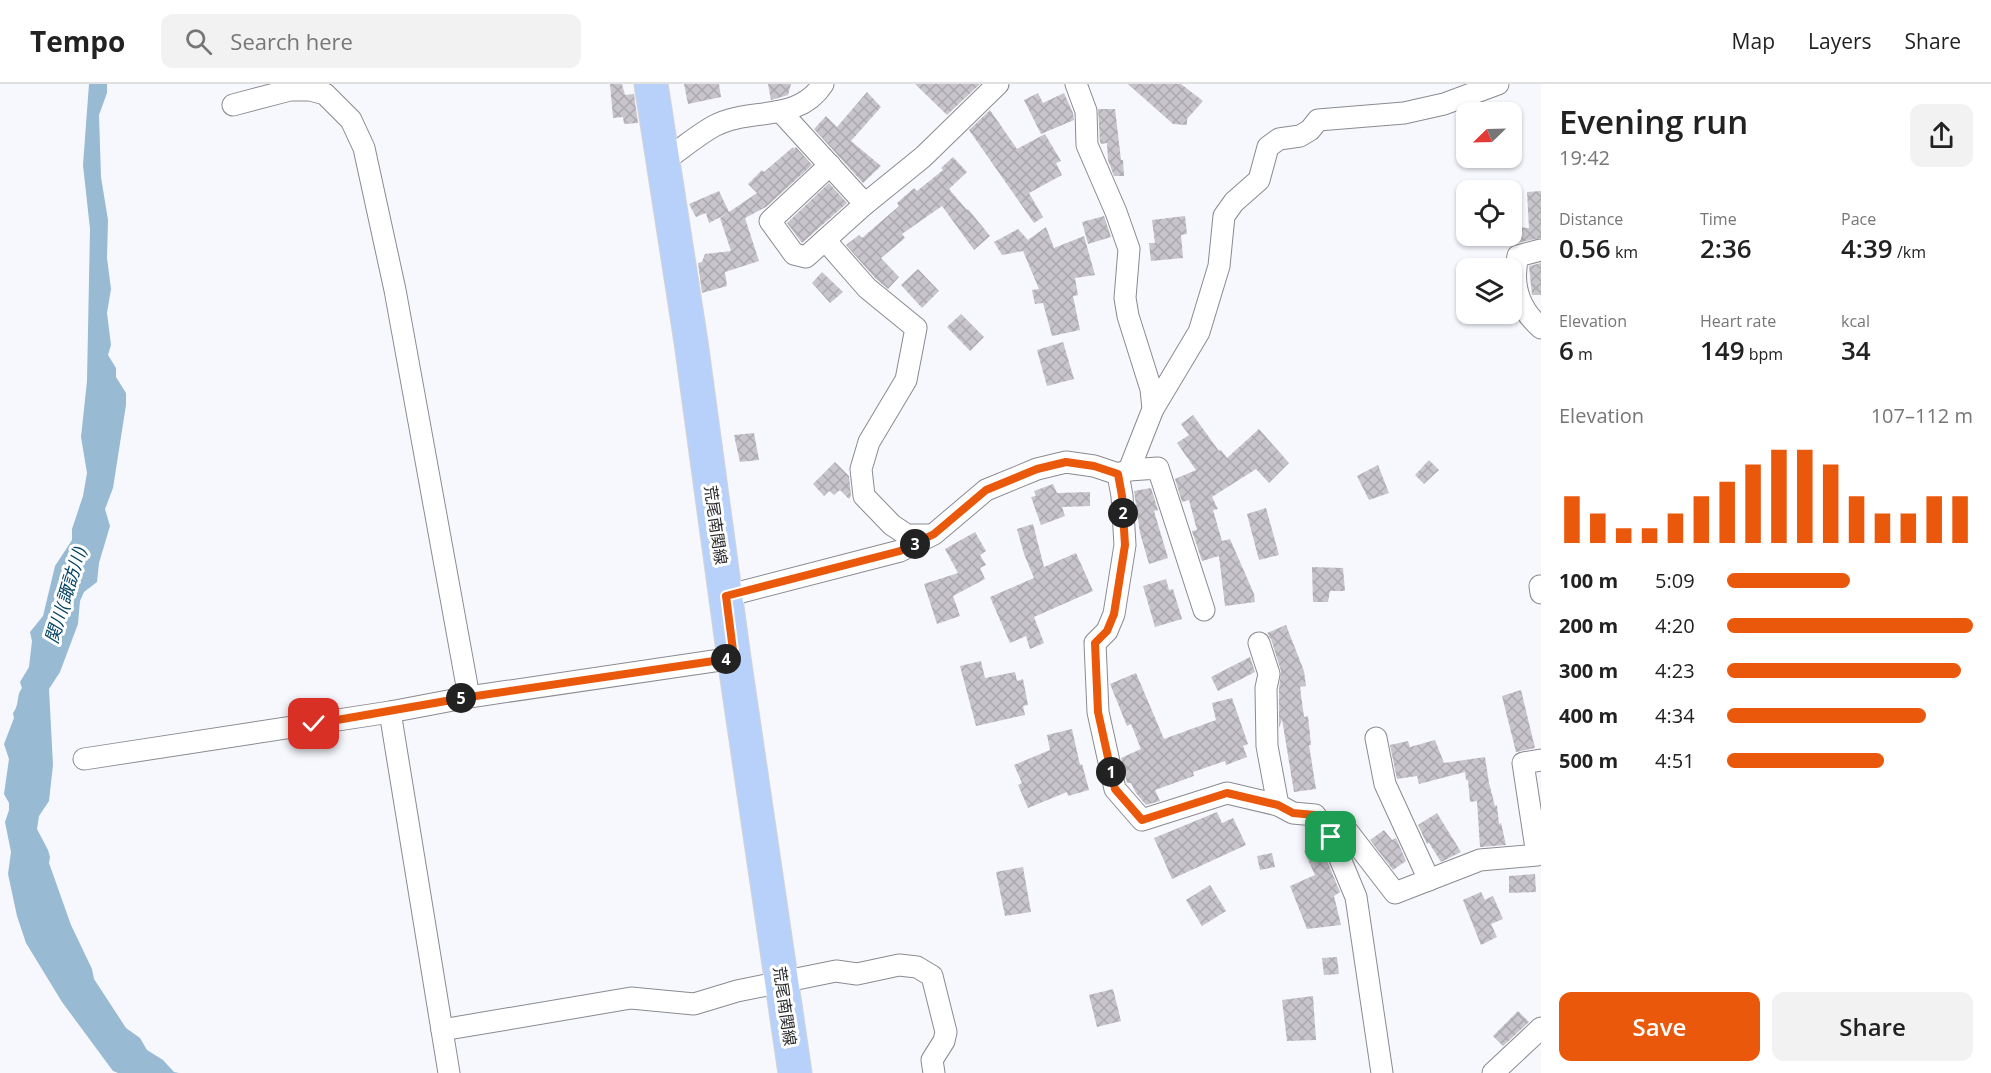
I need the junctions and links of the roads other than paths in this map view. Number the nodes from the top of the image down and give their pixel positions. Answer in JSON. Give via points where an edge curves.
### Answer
{"nodes":[{"id":1,"x":651,"y":84,"type":"edge"},
{"id":2,"x":823,"y":84,"type":"edge"},
{"id":3,"x":998,"y":84,"type":"edge"},
{"id":4,"x":1076,"y":84,"type":"edge"},
{"id":5,"x":1498,"y":84,"type":"edge"},
{"id":6,"x":233,"y":105,"type":"dead end"},
{"id":7,"x":781,"y":112,"type":"junction"},
{"id":8,"x":664,"y":161,"type":"junction"},
{"id":9,"x":830,"y":165,"type":"junction"},
{"id":10,"x":865,"y":204,"type":"junction"},
{"id":11,"x":825,"y":240,"type":"junction"},
{"id":12,"x":1541,"y":250,"type":"edge"},
{"id":13,"x":1541,"y":328,"type":"edge"},
{"id":14,"x":1154,"y":409,"type":"junction"},
{"id":15,"x":1123,"y":472,"type":"junction"},
{"id":16,"x":934,"y":534,"type":"junction"},
{"id":17,"x":726,"y":596,"type":"junction"},
{"id":18,"x":1204,"y":610,"type":"dead end"},
{"id":19,"x":1259,"y":643,"type":"dead end"},
{"id":20,"x":734,"y":658,"type":"junction"},
{"id":21,"x":469,"y":697,"type":"junction"},
{"id":22,"x":390,"y":712,"type":"junction"},
{"id":23,"x":1376,"y":738,"type":"dead end"},
{"id":24,"x":84,"y":759,"type":"dead end"},
{"id":25,"x":1541,"y":760,"type":"edge"},
{"id":26,"x":1278,"y":805,"type":"junction"},
{"id":27,"x":1331,"y":837,"type":"junction"},
{"id":28,"x":1429,"y":880,"type":"junction"},
{"id":29,"x":782,"y":981,"type":"junction"},
{"id":30,"x":1541,"y":1028,"type":"edge"},
{"id":31,"x":442,"y":1030,"type":"junction"},
{"id":32,"x":449,"y":1073,"type":"edge"},
{"id":33,"x":795,"y":1073,"type":"edge"},
{"id":34,"x":934,"y":1073,"type":"edge"},
{"id":35,"x":1382,"y":1073,"type":"edge"},
{"id":36,"x":1493,"y":1073,"type":"edge"}],
"edges":[{"from":1,"to":8,"type":"main road","name":"荒尾南関線"},
{"from":2,"to":7,"type":"street","via":[[803,105]]},
{"from":3,"to":10,"type":"street","via":[[922,157]]},
{"from":4,"to":14,"type":"street","via":[[1086,111],[1087,145],[1129,249],[1125,298]]},
{"from":5,"to":14,"type":"street","via":[[1444,104],[1404,113],[1318,120],[1300,136],[1279,139],[1268,147],[1259,180],[1224,216],[1219,266],[1199,332]]},
{"from":6,"to":21,"type":"street","via":[[290,90],[325,94],[351,120],[364,148],[395,290]]},
{"from":7,"to":8,"type":"street","via":[[743,116],[714,126]]},
{"from":7,"to":9,"type":"street"},
{"from":8,"to":17,"type":"main road","name":"荒尾南関線"},
{"from":9,"to":10,"type":"street"},
{"from":9,"to":11,"type":"street","via":[[770,221],[794,254],[806,257]]},
{"from":10,"to":11,"type":"street"},
{"from":11,"to":16,"type":"street","via":[[867,288],[916,328],[906,380],[869,442],[861,469],[864,496],[892,525],[907,535]]},
{"from":12,"to":13,"type":"street","via":[[1518,256],[1514,270],[1523,309]]},
{"from":14,"to":15,"type":"street"},
{"from":15,"to":16,"type":"street","via":[[1066,462],[1037,469],[986,490]]},
{"from":15,"to":18,"type":"street","via":[[1158,468]]},
{"from":15,"to":26,"type":"street","via":[[1125,545],[1114,614],[1107,631],[1095,643],[1098,712],[1115,789],[1142,820],[1227,793]]},
{"from":16,"to":17,"type":"street","via":[[900,551]]},
{"from":17,"to":20,"type":"main road","name":"荒尾南関線"},
{"from":19,"to":26,"type":"street","via":[[1269,674],[1267,746]]},
{"from":20,"to":21,"type":"street"},
{"from":20,"to":29,"type":"main road","name":"荒尾南関線"},
{"from":21,"to":22,"type":"street"},
{"from":22,"to":24,"type":"street"},
{"from":22,"to":31,"type":"street"},
{"from":23,"to":28,"type":"street","via":[[1385,784]]},
{"from":25,"to":28,"type":"street","via":[[1523,763],[1538,855],[1480,860]]},
{"from":26,"to":27,"type":"street","via":[[1293,813],[1315,815]]},
{"from":27,"to":28,"type":"street","via":[[1348,832],[1395,893]]},
{"from":27,"to":35,"type":"street","via":[[1356,897]]},
{"from":29,"to":31,"type":"street","via":[[694,1004],[631,998]]},
{"from":29,"to":33,"type":"main road","name":"荒尾南関線"},
{"from":29,"to":34,"type":"street","via":[[836,971],[857,974],[899,965],[917,967],[933,976],[946,1032],[932,1060]]},
{"from":30,"to":36,"type":"street"},
{"from":31,"to":32,"type":"street"}]}
